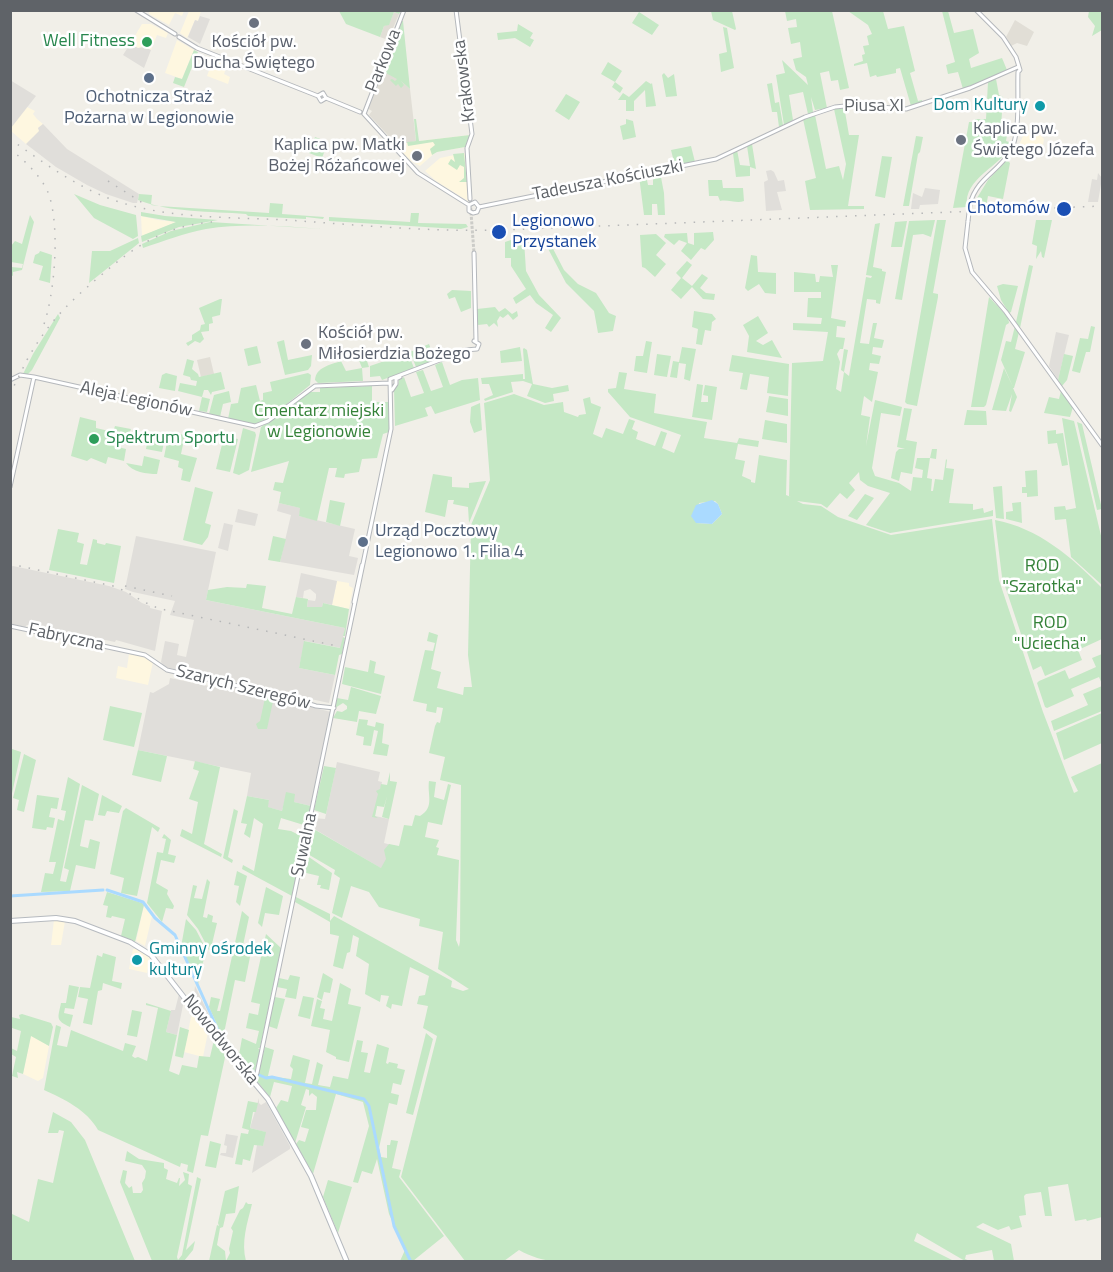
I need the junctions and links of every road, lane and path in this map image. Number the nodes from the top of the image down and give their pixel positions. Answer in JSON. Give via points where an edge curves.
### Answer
{"nodes":[{"id":1,"x":136,"y":10,"type":"edge"},
{"id":2,"x":404,"y":10,"type":"edge"},
{"id":3,"x":456,"y":10,"type":"edge"},
{"id":4,"x":976,"y":10,"type":"edge"},
{"id":5,"x":1017,"y":70,"type":"junction"},
{"id":6,"x":363,"y":112,"type":"junction"},
{"id":7,"x":736,"y":150,"type":"joint"},
{"id":8,"x":470,"y":199,"type":"tunnel mouth"},
{"id":9,"x":469,"y":205,"type":"junction"},
{"id":10,"x":479,"y":207,"type":"junction"},
{"id":11,"x":474,"y":254,"type":"tunnel mouth"},
{"id":12,"x":475,"y":341,"type":"junction"},
{"id":13,"x":472,"y":348,"type":"junction"},
{"id":14,"x":34,"y":377,"type":"junction"},
{"id":15,"x":10,"y":380,"type":"edge"},
{"id":16,"x":392,"y":383,"type":"junction"},
{"id":17,"x":1102,"y":445,"type":"edge"},
{"id":18,"x":10,"y":487,"type":"edge"},
{"id":19,"x":10,"y":626,"type":"edge"},
{"id":20,"x":122,"y":650,"type":"joint"},
{"id":21,"x":334,"y":708,"type":"junction"},
{"id":22,"x":10,"y":921,"type":"edge"},
{"id":23,"x":253,"y":1080,"type":"junction"},
{"id":24,"x":347,"y":1262,"type":"edge"}],
"edges":[{"from":1,"to":6,"type":"street","via":[[201,49],[318,96],[321,101],[326,98]]},
{"from":2,"to":6,"type":"street","name":"Parkowa"},
{"from":3,"to":8,"type":"street","name":"Krakowska","via":[[472,134],[467,151]]},
{"from":4,"to":5,"type":"street","via":[[1003,37],[1016,57]]},
{"from":5,"to":7,"type":"street","name":"Piusa XI","via":[[906,109],[835,107]]},
{"from":5,"to":17,"type":"street","bridge":true,"via":[[1014,142],[1011,151],[979,185],[970,204],[965,244],[968,263]]},
{"from":6,"to":9,"type":"street","via":[[410,164]]},
{"from":7,"to":10,"type":"street","name":"Tadeusza Kościuszki","via":[[716,159]]},
{"from":9,"to":10,"type":"street","via":[[475,202]]},
{"from":9,"to":10,"type":"street","via":[[473,213]]},
{"from":11,"to":12,"type":"street"},
{"from":12,"to":13,"type":"street"},
{"from":12,"to":13,"type":"street","via":[[479,347]]},
{"from":13,"to":16,"type":"street","name":"Aleja Legionów"},
{"from":14,"to":15,"type":"street","name":"Aleja Legionów","via":[[20,375]]},
{"from":14,"to":16,"type":"street","name":"Aleja Legionów","via":[[255,426],[268,422],[315,386]]},
{"from":14,"to":18,"type":"street"},
{"from":16,"to":21,"type":"street","name":"Suwalna","via":[[391,429]]},
{"from":19,"to":20,"type":"street","name":"Fabryczna"},
{"from":20,"to":21,"type":"street","name":"Szarych Szeregów","via":[[149,656],[167,670]]},
{"from":21,"to":23,"type":"street","name":"Suwalna"},
{"from":22,"to":23,"type":"main road","name":"Nowodworska","via":[[65,919],[144,949]]},
{"from":23,"to":24,"type":"main road","name":"Nowodworska","via":[[268,1099],[311,1176]]}]}
